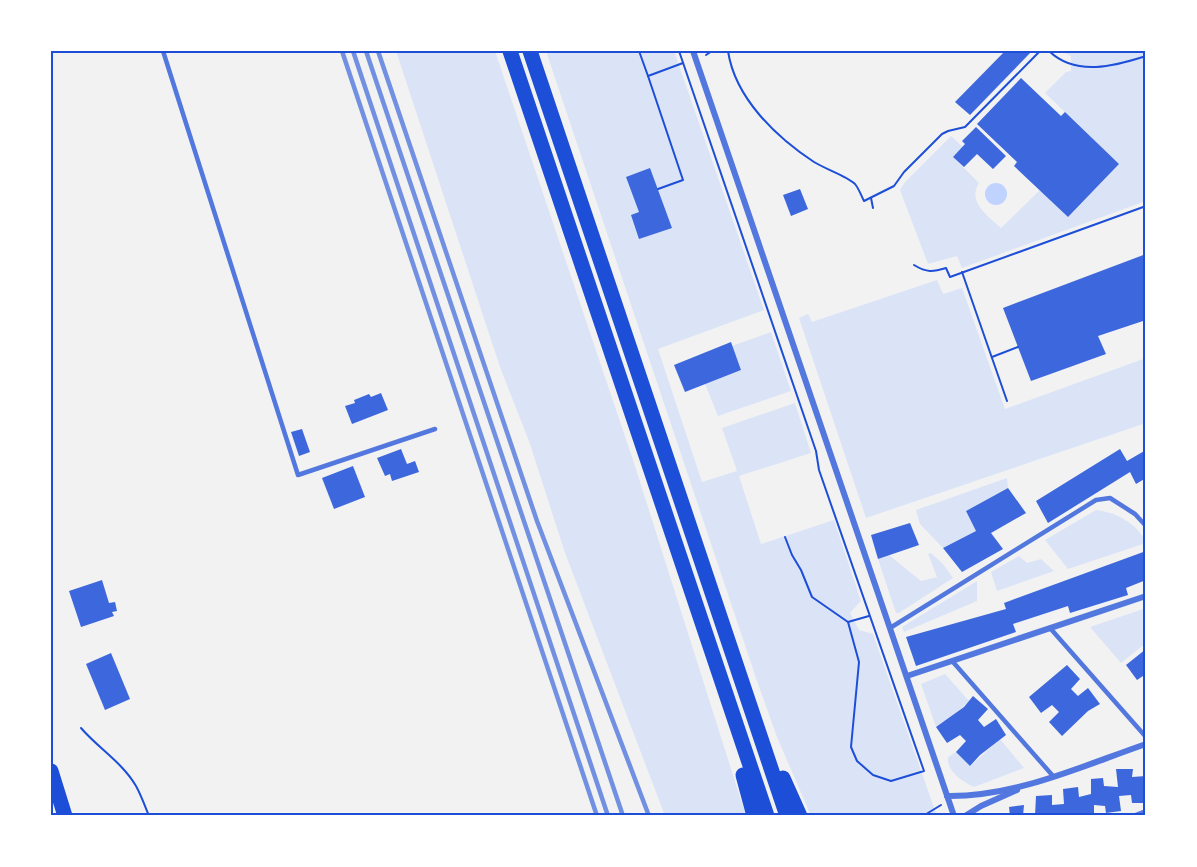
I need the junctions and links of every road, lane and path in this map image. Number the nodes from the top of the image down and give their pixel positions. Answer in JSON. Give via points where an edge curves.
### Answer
{"nodes":[{"id":1,"x":163,"y":51,"type":"edge"},
{"id":2,"x":510,"y":51,"type":"edge"},
{"id":3,"x":530,"y":51,"type":"edge"},
{"id":4,"x":639,"y":51,"type":"edge"},
{"id":5,"x":678,"y":51,"type":"edge"},
{"id":6,"x":693,"y":51,"type":"edge"},
{"id":7,"x":712,"y":51,"type":"edge"},
{"id":8,"x":728,"y":51,"type":"edge"},
{"id":9,"x":1040,"y":51,"type":"edge"},
{"id":10,"x":1049,"y":51,"type":"edge"},
{"id":11,"x":706,"y":55,"type":"dead end"},
{"id":12,"x":1146,"y":56,"type":"edge"},
{"id":13,"x":683,"y":63,"type":"junction"},
{"id":14,"x":648,"y":75,"type":"junction"},
{"id":15,"x":658,"y":189,"type":"dead end"},
{"id":16,"x":871,"y":198,"type":"junction"},
{"id":17,"x":1146,"y":206,"type":"edge"},
{"id":18,"x":873,"y":208,"type":"dead end"},
{"id":19,"x":914,"y":265,"type":"dead end"},
{"id":20,"x":962,"y":272,"type":"junction"},
{"id":21,"x":1018,"y":347,"type":"dead end"},
{"id":22,"x":992,"y":357,"type":"junction"},
{"id":23,"x":1007,"y":401,"type":"dead end"},
{"id":24,"x":435,"y":429,"type":"dead end"},
{"id":25,"x":1146,"y":526,"type":"edge"},
{"id":26,"x":785,"y":537,"type":"dead end"},
{"id":27,"x":1146,"y":596,"type":"edge"},
{"id":28,"x":870,"y":616,"type":"junction"},
{"id":29,"x":848,"y":622,"type":"junction"},
{"id":30,"x":890,"y":628,"type":"junction"},
{"id":31,"x":1050,"y":628,"type":"junction"},
{"id":32,"x":708,"y":641,"type":"junction"},
{"id":33,"x":734,"y":660,"type":"junction"},
{"id":34,"x":953,"y":662,"type":"junction"},
{"id":35,"x":907,"y":676,"type":"junction"},
{"id":36,"x":81,"y":728,"type":"dead end"},
{"id":37,"x":1146,"y":737,"type":"edge"},
{"id":38,"x":1146,"y":744,"type":"edge"},
{"id":39,"x":51,"y":771,"type":"edge"},
{"id":40,"x":1053,"y":776,"type":"junction"},
{"id":41,"x":1034,"y":783,"type":"junction"},
{"id":42,"x":948,"y":799,"type":"junction"},
{"id":43,"x":1146,"y":811,"type":"edge"},
{"id":44,"x":65,"y":816,"type":"edge"},
{"id":45,"x":149,"y":816,"type":"edge"},
{"id":46,"x":754,"y":816,"type":"edge"},
{"id":47,"x":767,"y":816,"type":"edge"},
{"id":48,"x":787,"y":816,"type":"edge"},
{"id":49,"x":800,"y":816,"type":"edge"},
{"id":50,"x":923,"y":816,"type":"edge"},
{"id":51,"x":954,"y":816,"type":"edge"},
{"id":52,"x":965,"y":816,"type":"edge"},
{"id":53,"x":1133,"y":816,"type":"edge"}],
"edges":[{"from":1,"to":24,"type":"lane","via":[[298,475]]},
{"from":2,"to":32,"type":"highway"},
{"from":3,"to":33,"type":"highway"},
{"from":4,"to":14,"type":"path"},
{"from":5,"to":13,"type":"path"},
{"from":6,"to":30,"type":"street"},
{"from":7,"to":11,"type":"path"},
{"from":8,"to":16,"type":"path","via":[[741,88],[776,133],[816,164],[854,184],[864,201]]},
{"from":9,"to":16,"type":"path","via":[[965,127],[942,134],[894,186]]},
{"from":10,"to":12,"type":"path","via":[[1066,62],[1088,68]]},
{"from":13,"to":14,"type":"path"},
{"from":13,"to":28,"type":"path"},
{"from":14,"to":15,"type":"path","via":[[683,180]]},
{"from":16,"to":18,"type":"path"},
{"from":17,"to":20,"type":"path"},
{"from":19,"to":20,"type":"path","via":[[932,273],[946,268],[950,277]]},
{"from":20,"to":22,"type":"path"},
{"from":21,"to":22,"type":"path"},
{"from":22,"to":23,"type":"path"},
{"from":25,"to":30,"type":"lane","via":[[1110,498],[1096,500]]},
{"from":26,"to":29,"type":"path","via":[[813,597]]},
{"from":27,"to":31,"type":"street"},
{"from":28,"to":29,"type":"path"},
{"from":28,"to":29,"type":"path","via":[[924,771],[897,780],[881,779],[853,754],[859,662]]},
{"from":30,"to":35,"type":"street"},
{"from":31,"to":34,"type":"street"},
{"from":31,"to":37,"type":"lane"},
{"from":32,"to":46,"type":"highway"},
{"from":32,"to":47,"type":"highway"},
{"from":33,"to":48,"type":"highway"},
{"from":33,"to":49,"type":"highway"},
{"from":34,"to":35,"type":"street"},
{"from":34,"to":40,"type":"lane"},
{"from":35,"to":42,"type":"street"},
{"from":36,"to":45,"type":"path","via":[[136,786]]},
{"from":38,"to":40,"type":"street"},
{"from":39,"to":44,"type":"highway"},
{"from":40,"to":41,"type":"street"},
{"from":41,"to":42,"type":"street"},
{"from":41,"to":52,"type":"street"},
{"from":42,"to":50,"type":"path"},
{"from":42,"to":51,"type":"street"},
{"from":43,"to":53,"type":"lane"}]}
